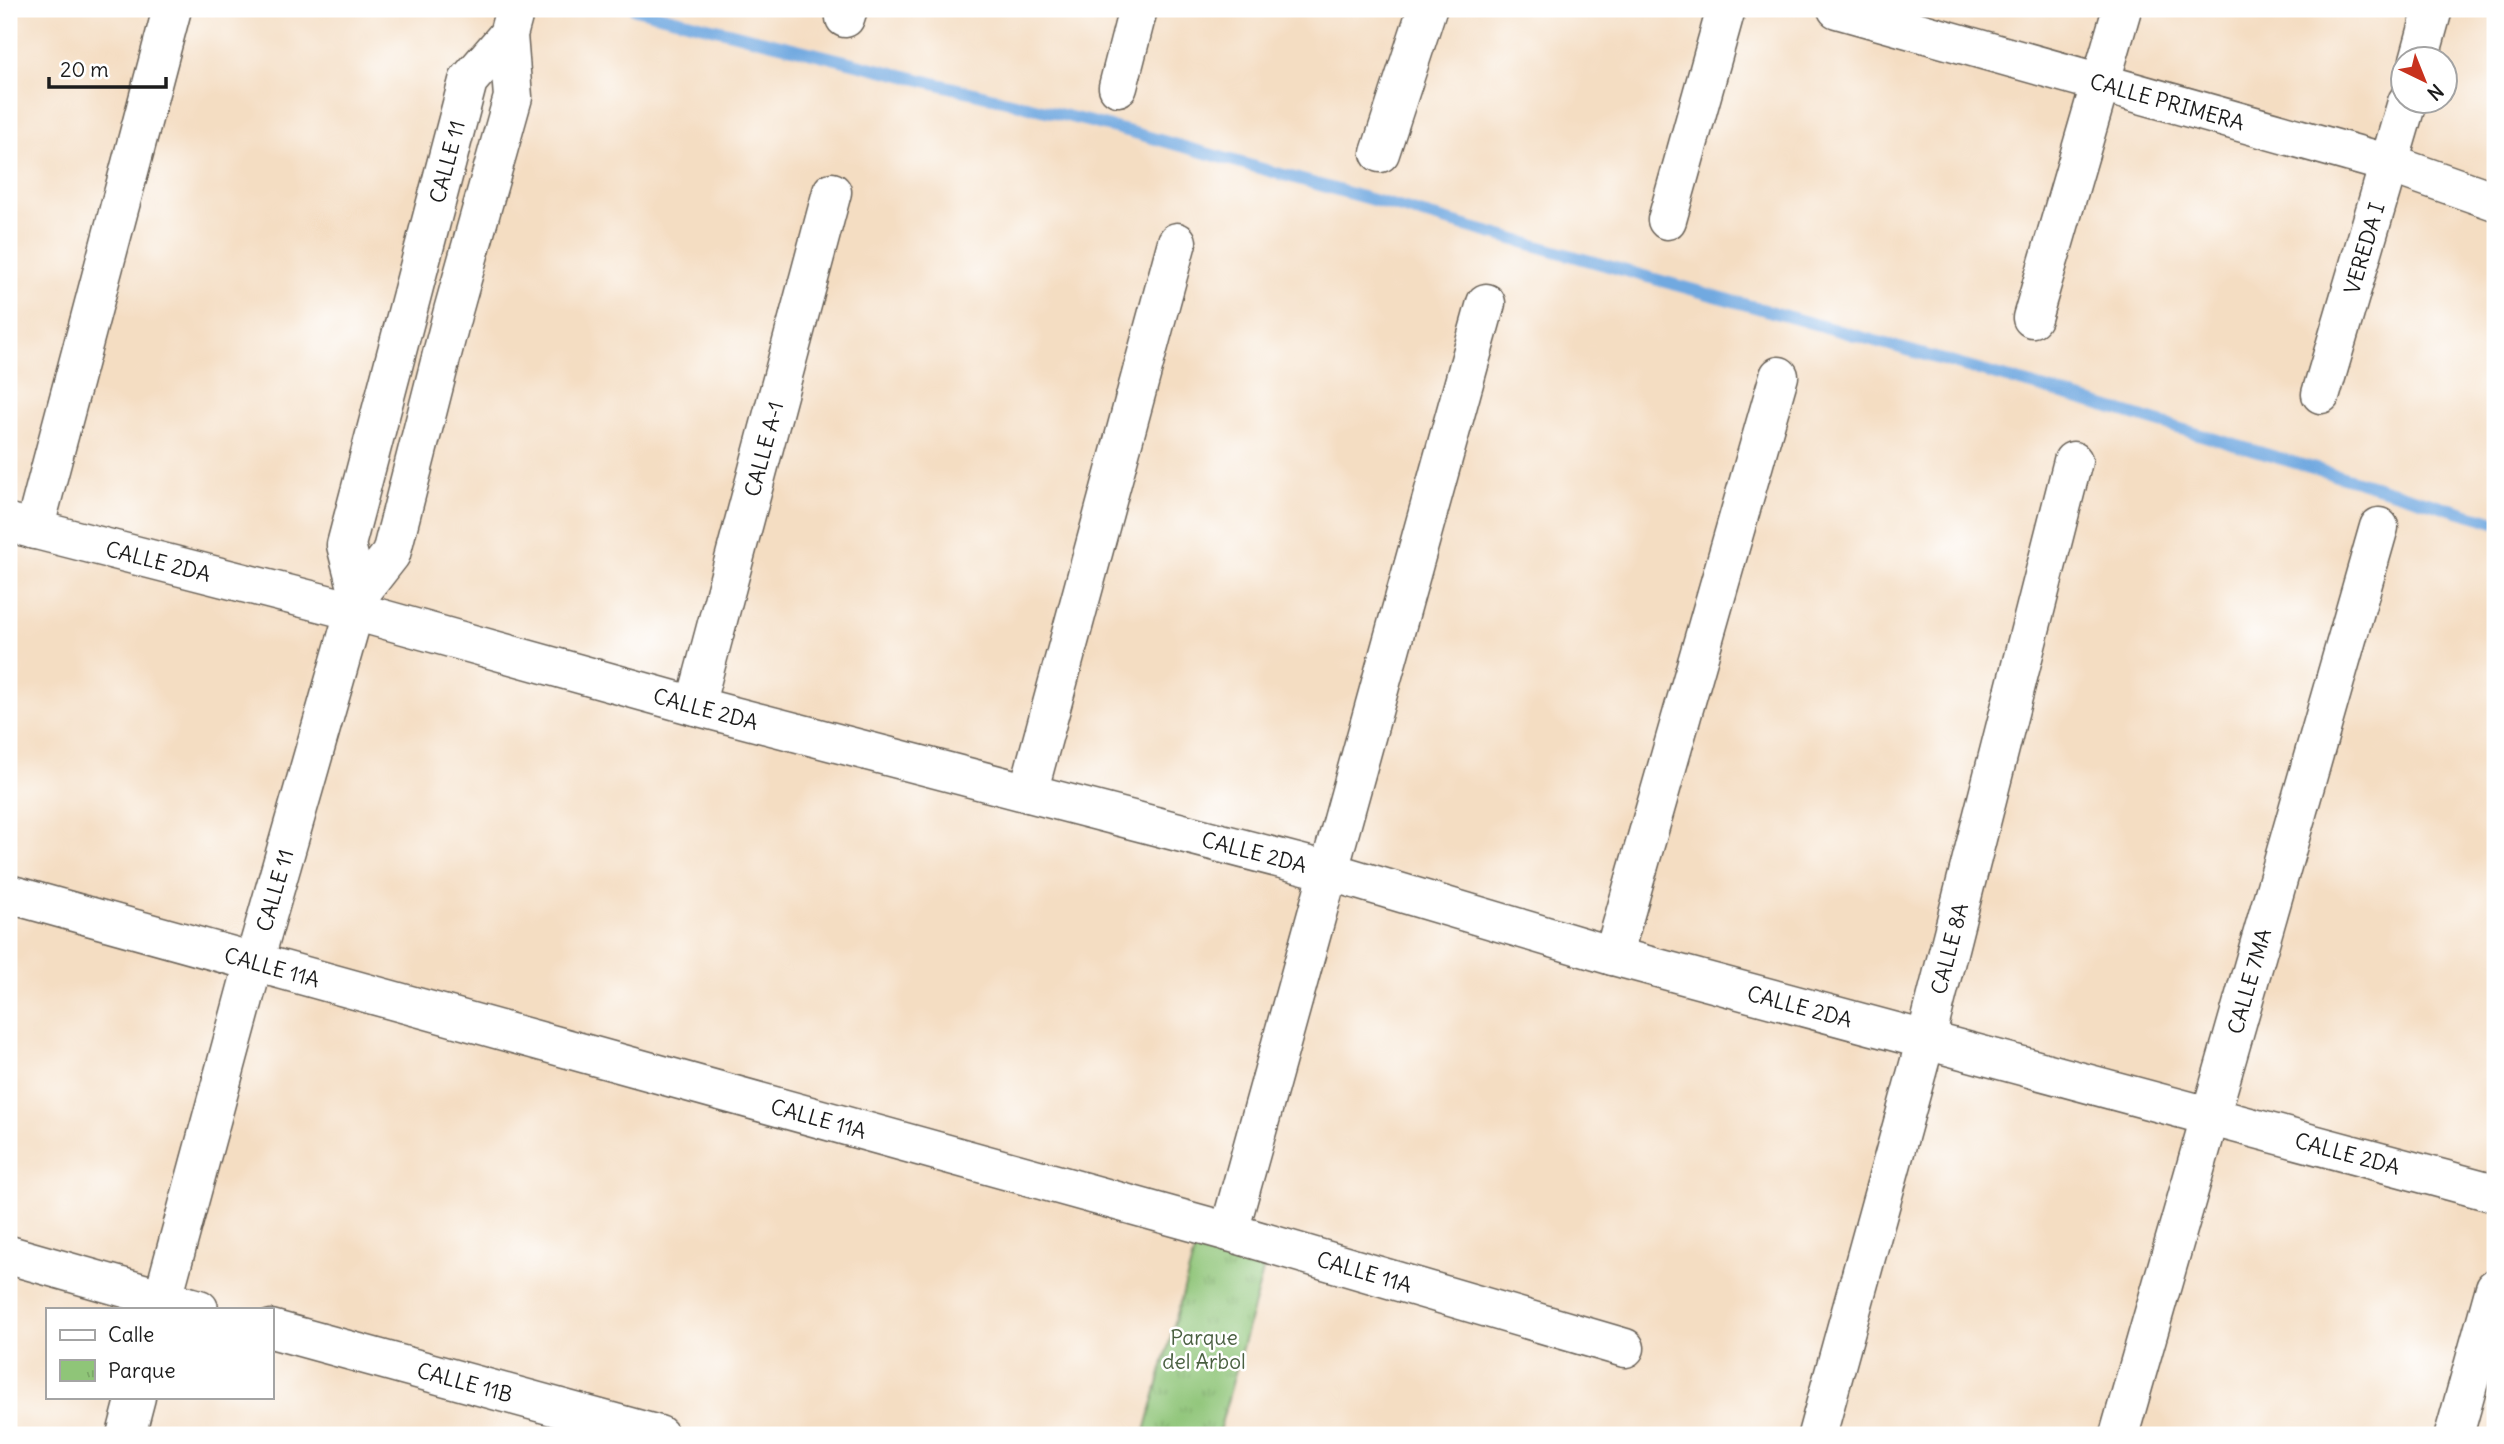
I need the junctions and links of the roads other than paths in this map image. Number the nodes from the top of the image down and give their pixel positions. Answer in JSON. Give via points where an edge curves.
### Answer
{"nodes":[{"id":1,"x":172,"y":9,"type":"edge"},
{"id":2,"x":1138,"y":9,"type":"edge"},
{"id":3,"x":1427,"y":9,"type":"edge"},
{"id":4,"x":1726,"y":9,"type":"edge"},
{"id":5,"x":1837,"y":9,"type":"edge"},
{"id":6,"x":2122,"y":9,"type":"edge"},
{"id":7,"x":2433,"y":9,"type":"edge"},
{"id":8,"x":511,"y":22,"type":"edge"},
{"id":9,"x":2423,"y":46,"type":"edge"},
{"id":10,"x":2101,"y":84,"type":"junction"},
{"id":11,"x":1118,"y":87,"type":"dead end"},
{"id":12,"x":2403,"y":116,"type":"edge"},
{"id":13,"x":1380,"y":153,"type":"dead end"},
{"id":14,"x":2390,"y":164,"type":"junction"},
{"id":15,"x":832,"y":192,"type":"dead end"},
{"id":16,"x":2495,"y":201,"type":"edge"},
{"id":17,"x":1667,"y":220,"type":"dead end"},
{"id":18,"x":1177,"y":242,"type":"dead end"},
{"id":19,"x":412,"y":300,"type":"junction"},
{"id":20,"x":1486,"y":303,"type":"dead end"},
{"id":21,"x":453,"y":311,"type":"junction"},
{"id":22,"x":2032,"y":318,"type":"dead end"},
{"id":23,"x":1779,"y":376,"type":"dead end"},
{"id":24,"x":2320,"y":394,"type":"dead end"},
{"id":25,"x":2073,"y":461,"type":"dead end"},
{"id":26,"x":22,"y":527,"type":"edge"},
{"id":27,"x":2379,"y":527,"type":"dead end"},
{"id":28,"x":356,"y":603,"type":"junction"},
{"id":29,"x":695,"y":706,"type":"junction"},
{"id":30,"x":1028,"y":793,"type":"junction"},
{"id":31,"x":1328,"y":871,"type":"junction"},
{"id":32,"x":9,"y":894,"type":"edge"},
{"id":33,"x":1613,"y":956,"type":"junction"},
{"id":34,"x":254,"y":962,"type":"junction"},
{"id":35,"x":1926,"y":1039,"type":"junction"},
{"id":36,"x":2210,"y":1116,"type":"junction"},
{"id":37,"x":2495,"y":1193,"type":"edge"},
{"id":38,"x":1229,"y":1232,"type":"junction"},
{"id":39,"x":9,"y":1255,"type":"edge"},
{"id":40,"x":2495,"y":1289,"type":"edge"},
{"id":41,"x":161,"y":1304,"type":"edge"},
{"id":42,"x":191,"y":1308,"type":"edge"},
{"id":43,"x":273,"y":1330,"type":"edge"},
{"id":44,"x":1625,"y":1348,"type":"dead end"},
{"id":45,"x":136,"y":1398,"type":"edge"},
{"id":46,"x":126,"y":1435,"type":"edge"},
{"id":47,"x":659,"y":1435,"type":"edge"},
{"id":48,"x":1818,"y":1435,"type":"edge"},
{"id":49,"x":2119,"y":1435,"type":"edge"},
{"id":50,"x":2454,"y":1435,"type":"edge"}],
"edges":[{"from":1,"to":26,"type":"street"},
{"from":2,"to":11,"type":"street"},
{"from":3,"to":13,"type":"street"},
{"from":4,"to":17,"type":"street"},
{"from":5,"to":10,"type":"street","name":"CALLE PRIMERA"},
{"from":6,"to":10,"type":"street"},
{"from":7,"to":9,"type":"street"},
{"from":8,"to":19,"type":"street","name":"CALLE 11","via":[[468,81]]},
{"from":8,"to":21,"type":"street","name":"CALLE 11","via":[[513,97]]},
{"from":10,"to":14,"type":"street","name":"CALLE PRIMERA"},
{"from":10,"to":22,"type":"street"},
{"from":12,"to":14,"type":"street","name":"VEREDA I"},
{"from":14,"to":16,"type":"street","name":"CALLE PRIMERA"},
{"from":14,"to":24,"type":"street","name":"VEREDA I"},
{"from":15,"to":29,"type":"street","name":"CALLE A-1"},
{"from":18,"to":30,"type":"street"},
{"from":19,"to":21,"type":"street"},
{"from":19,"to":28,"type":"street","name":"CALLE 11","via":[[346,545]]},
{"from":20,"to":31,"type":"street"},
{"from":21,"to":28,"type":"street","name":"CALLE 11","via":[[391,554]]},
{"from":23,"to":33,"type":"street"},
{"from":25,"to":35,"type":"street","name":"CALLE 8A"},
{"from":26,"to":28,"type":"street","name":"CALLE 2DA"},
{"from":27,"to":36,"type":"street","name":"CALLE 7MA"},
{"from":28,"to":29,"type":"street","name":"CALLE 2DA"},
{"from":28,"to":34,"type":"street","name":"CALLE 11"},
{"from":29,"to":30,"type":"street","name":"CALLE 2DA"},
{"from":30,"to":31,"type":"street","name":"CALLE 2DA"},
{"from":31,"to":33,"type":"street","name":"CALLE 2DA"},
{"from":31,"to":38,"type":"street"},
{"from":32,"to":34,"type":"street","name":"CALLE 11A"},
{"from":33,"to":35,"type":"street","name":"CALLE 2DA"},
{"from":34,"to":38,"type":"street","name":"CALLE 11A"},
{"from":34,"to":41,"type":"street","name":"CALLE 11"},
{"from":35,"to":36,"type":"street","name":"CALLE 2DA"},
{"from":35,"to":48,"type":"street","name":"CALLE 8A"},
{"from":36,"to":37,"type":"street","name":"CALLE 2DA"},
{"from":36,"to":49,"type":"street","name":"CALLE 7MA"},
{"from":38,"to":44,"type":"street","name":"CALLE 11A"},
{"from":39,"to":41,"type":"street"},
{"from":40,"to":50,"type":"street"},
{"from":41,"to":42,"type":"street"},
{"from":43,"to":47,"type":"street","name":"CALLE 11B"},
{"from":45,"to":46,"type":"street"}]}
